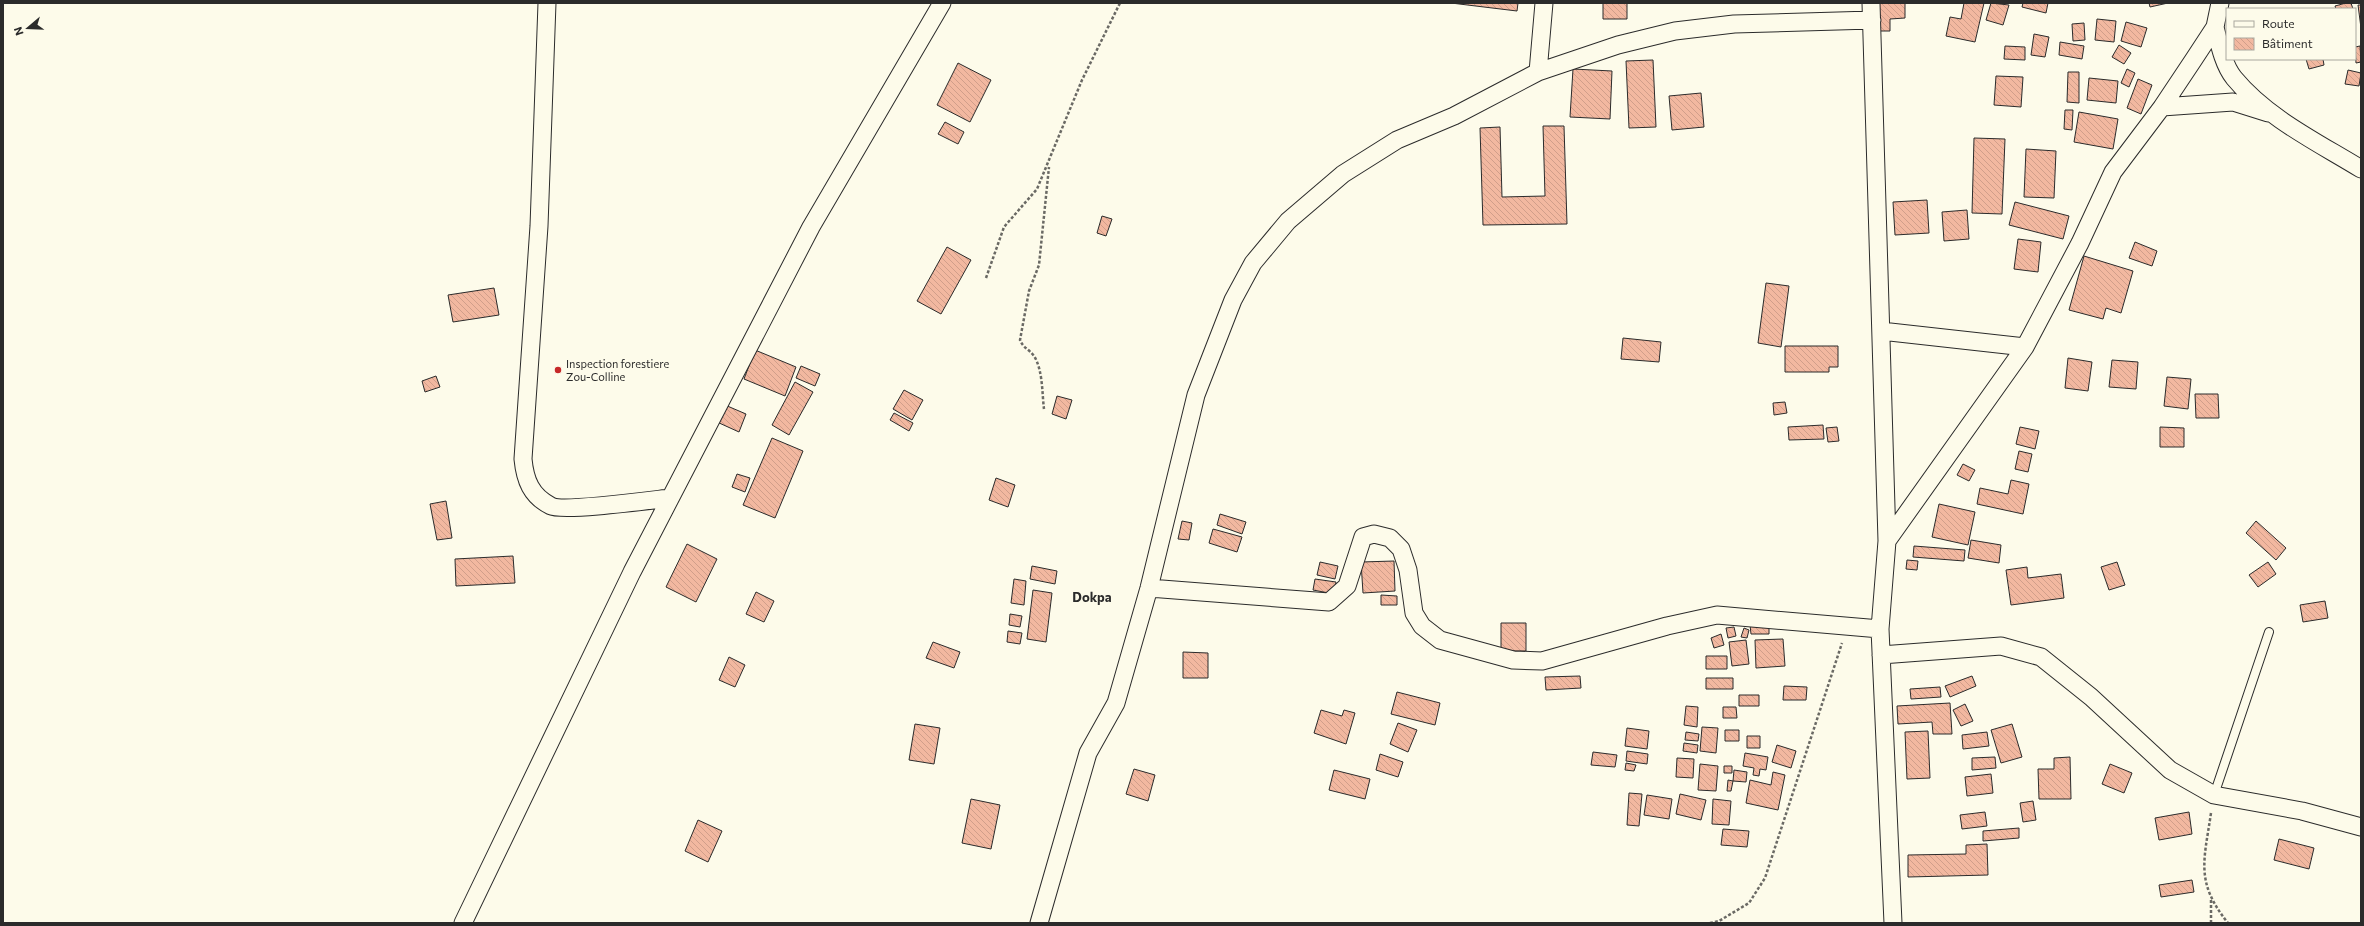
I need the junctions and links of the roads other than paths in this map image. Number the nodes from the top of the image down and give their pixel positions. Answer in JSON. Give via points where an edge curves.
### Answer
{"nodes":[{"id":1,"x":547,"y":3,"type":"edge"},
{"id":2,"x":942,"y":3,"type":"edge"},
{"id":3,"x":1544,"y":3,"type":"edge"},
{"id":4,"x":1871,"y":3,"type":"edge"},
{"id":5,"x":2220,"y":3,"type":"edge"},
{"id":6,"x":1872,"y":20,"type":"junction"},
{"id":7,"x":2215,"y":27,"type":"junction"},
{"id":8,"x":1538,"y":72,"type":"junction"},
{"id":9,"x":2162,"y":107,"type":"junction"},
{"id":10,"x":2274,"y":115,"type":"junction"},
{"id":11,"x":2361,"y":169,"type":"edge"},
{"id":12,"x":1881,"y":331,"type":"junction"},
{"id":13,"x":2025,"y":347,"type":"junction"},
{"id":14,"x":670,"y":498,"type":"junction"},
{"id":15,"x":1887,"y":541,"type":"junction"},
{"id":16,"x":1149,"y":588,"type":"junction"},
{"id":17,"x":1880,"y":629,"type":"junction"},
{"id":18,"x":2269,"y":632,"type":"dead end"},
{"id":19,"x":1881,"y":655,"type":"junction"},
{"id":20,"x":2214,"y":795,"type":"junction"},
{"id":21,"x":2361,"y":827,"type":"edge"},
{"id":22,"x":463,"y":923,"type":"edge"},
{"id":23,"x":1039,"y":923,"type":"edge"},
{"id":24,"x":1893,"y":923,"type":"edge"}],
"edges":[{"from":1,"to":14,"type":"street","via":[[539,226],[523,459],[525,478],[535,495],[553,507]]},
{"from":2,"to":14,"type":"street","via":[[811,227]]},
{"from":3,"to":8,"type":"street"},
{"from":4,"to":6,"type":"street"},
{"from":5,"to":7,"type":"street"},
{"from":6,"to":8,"type":"street","via":[[1749,24],[1675,31],[1618,45]]},
{"from":6,"to":12,"type":"street"},
{"from":7,"to":9,"type":"street"},
{"from":7,"to":10,"type":"street","via":[[2221,51],[2234,77]]},
{"from":8,"to":16,"type":"street","via":[[1454,116],[1397,140],[1343,174],[1288,221],[1253,263],[1233,300],[1196,395]]},
{"from":9,"to":10,"type":"street","via":[[2233,102]]},
{"from":9,"to":13,"type":"street","via":[[2113,172]]},
{"from":10,"to":11,"type":"street"},
{"from":12,"to":13,"type":"street"},
{"from":12,"to":15,"type":"street"},
{"from":13,"to":15,"type":"street"},
{"from":14,"to":22,"type":"street"},
{"from":15,"to":17,"type":"street"},
{"from":16,"to":17,"type":"street","via":[[1329,602],[1347,586],[1363,537],[1374,534],[1390,538],[1401,549],[1408,570],[1414,613],[1422,626],[1440,640],[1513,660],[1542,661],[1666,626],[1717,615]]},
{"from":16,"to":23,"type":"street","via":[[1116,703],[1088,753]]},
{"from":17,"to":19,"type":"street"},
{"from":18,"to":20,"type":"lane"},
{"from":19,"to":20,"type":"street","via":[[2001,646],[2041,657],[2091,697],[2170,770]]},
{"from":19,"to":24,"type":"street"},
{"from":20,"to":21,"type":"street","via":[[2302,811]]}]}
